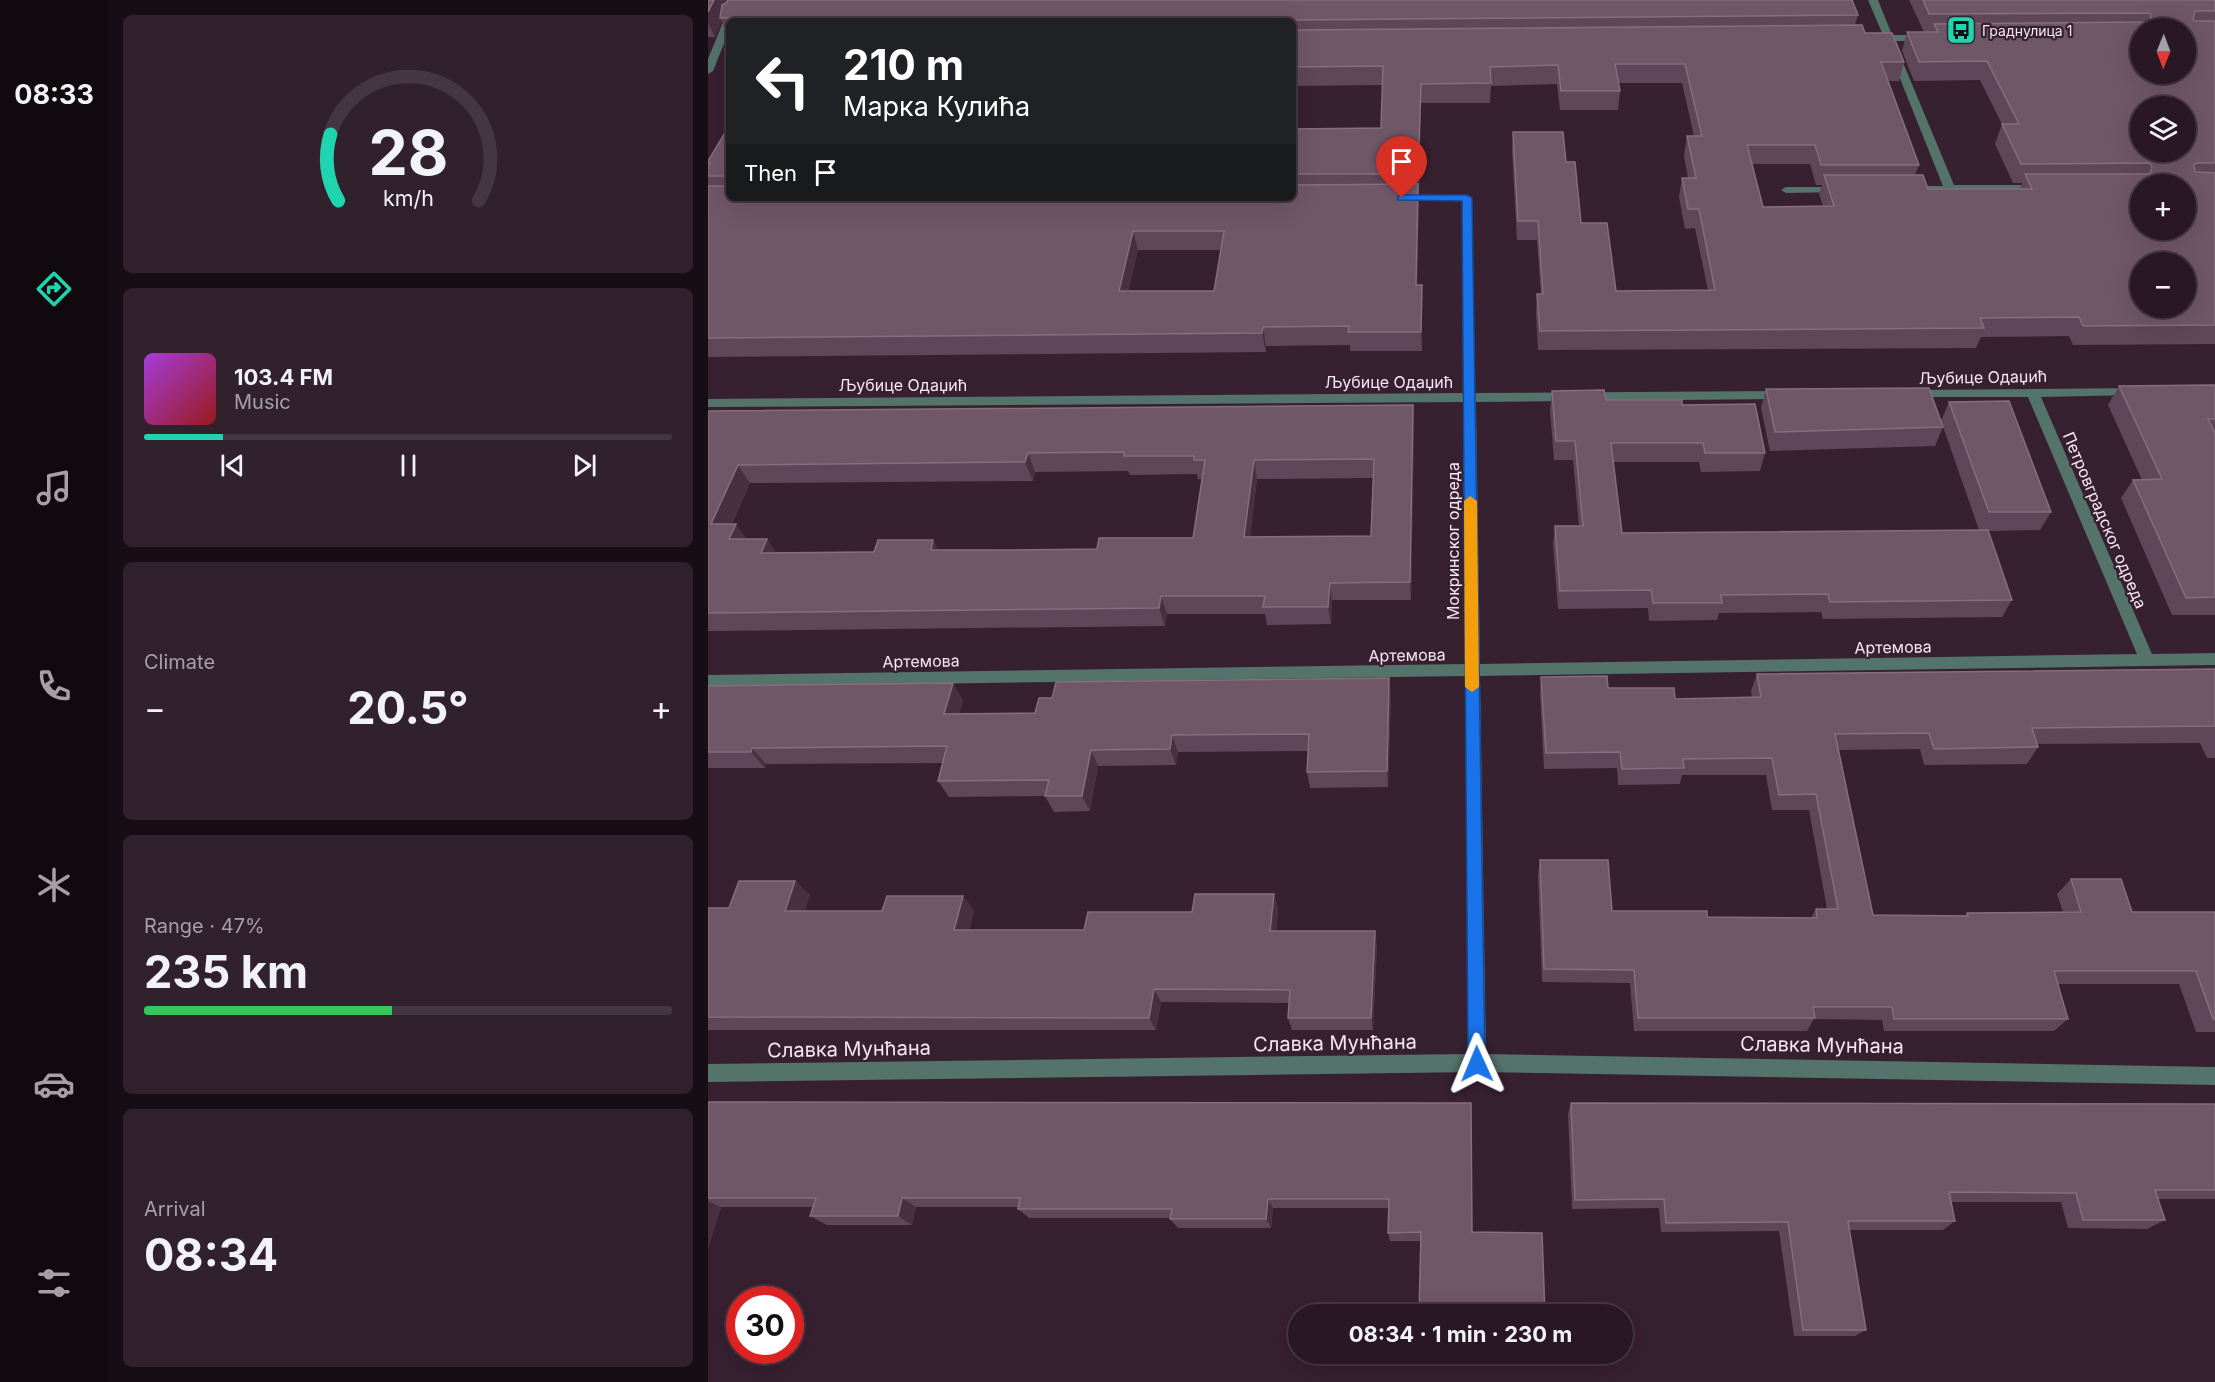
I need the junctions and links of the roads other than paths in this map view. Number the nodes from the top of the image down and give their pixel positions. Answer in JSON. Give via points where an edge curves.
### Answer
{"nodes":[{"id":1,"x":737,"y":0,"type":"edge"},
{"id":2,"x":1873,"y":0,"type":"edge"},
{"id":3,"x":730,"y":18,"type":"edge"},
{"id":4,"x":726,"y":27,"type":"edge"},
{"id":5,"x":1865,"y":38,"type":"edge"},
{"id":6,"x":1889,"y":38,"type":"junction"},
{"id":7,"x":1937,"y":38,"type":"edge"},
{"id":8,"x":717,"y":49,"type":"junction"},
{"id":9,"x":726,"y":49,"type":"edge"},
{"id":10,"x":708,"y":71,"type":"edge"},
{"id":11,"x":2045,"y":188,"type":"edge"},
{"id":12,"x":1903,"y":189,"type":"edge"},
{"id":13,"x":1950,"y":189,"type":"junction"},
{"id":14,"x":1786,"y":190,"type":"dead end"},
{"id":15,"x":1856,"y":190,"type":"edge"},
{"id":16,"x":1390,"y":198,"type":"edge"},
{"id":17,"x":2147,"y":391,"type":"edge"},
{"id":18,"x":2033,"y":393,"type":"junction"},
{"id":19,"x":1901,"y":394,"type":"edge"},
{"id":20,"x":1793,"y":395,"type":"edge"},
{"id":21,"x":1470,"y":398,"type":"junction"},
{"id":22,"x":708,"y":403,"type":"edge"},
{"id":23,"x":2215,"y":659,"type":"edge"},
{"id":24,"x":2147,"y":660,"type":"junction"},
{"id":25,"x":1472,"y":672,"type":"junction"},
{"id":26,"x":708,"y":681,"type":"edge"},
{"id":27,"x":1477,"y":1064,"type":"junction"},
{"id":28,"x":708,"y":1073,"type":"edge"},
{"id":29,"x":2215,"y":1076,"type":"edge"}],
"edges":[{"from":1,"to":3,"type":"street"},
{"from":2,"to":6,"type":"street"},
{"from":4,"to":8,"type":"street"},
{"from":5,"to":6,"type":"street"},
{"from":6,"to":7,"type":"street"},
{"from":6,"to":13,"type":"street"},
{"from":8,"to":9,"type":"street"},
{"from":8,"to":10,"type":"street"},
{"from":11,"to":13,"type":"street"},
{"from":12,"to":13,"type":"street"},
{"from":14,"to":15,"type":"street"},
{"from":16,"to":21,"type":"street","name":"Мокринског одреда","via":[[1467,198]]},
{"from":17,"to":18,"type":"street","name":"Љубице Одаџић"},
{"from":18,"to":19,"type":"street","name":"Љубице Одаџић"},
{"from":18,"to":24,"type":"street","name":"Петровградског одреда"},
{"from":20,"to":21,"type":"street","name":"Љубице Одаџић"},
{"from":21,"to":22,"type":"street","name":"Љубице Одаџић"},
{"from":21,"to":25,"type":"street","name":"Мокринског одреда"},
{"from":23,"to":24,"type":"street","name":"Артемова"},
{"from":24,"to":25,"type":"street","name":"Артемова"},
{"from":25,"to":26,"type":"street","name":"Артемова"},
{"from":25,"to":27,"type":"street","name":"Мокринског одреда"},
{"from":27,"to":28,"type":"street","name":"Славка Мунћана"},
{"from":27,"to":29,"type":"street","name":"Славка Мунћана"}]}
